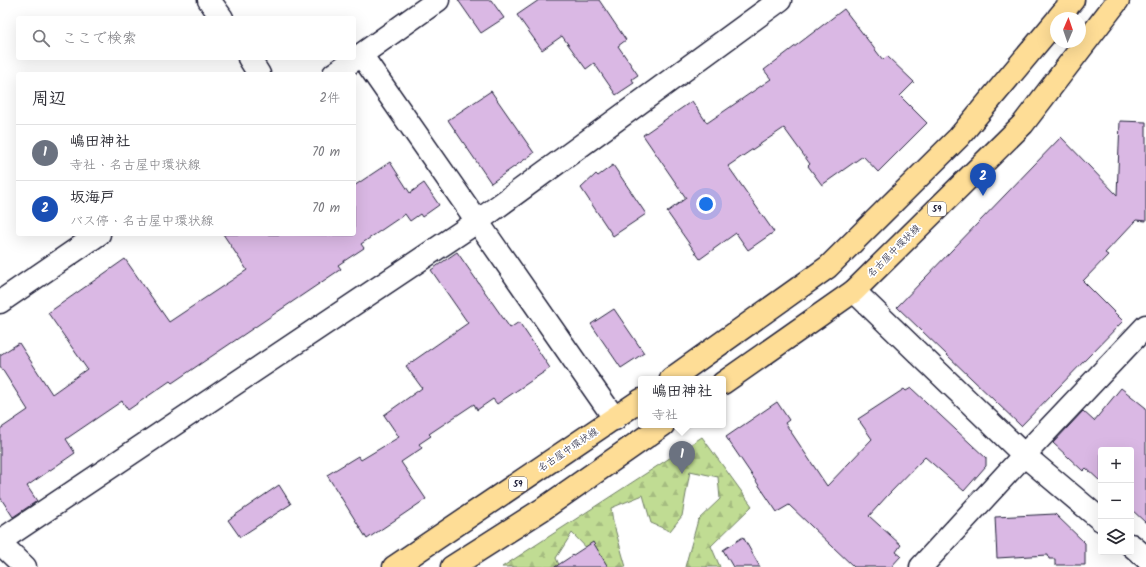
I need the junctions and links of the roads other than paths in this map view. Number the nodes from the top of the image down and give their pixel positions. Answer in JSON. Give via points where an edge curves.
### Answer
{"nodes":[{"id":1,"x":210,"y":0,"type":"edge"},
{"id":2,"x":438,"y":0,"type":"edge"},
{"id":3,"x":780,"y":0,"type":"edge"},
{"id":4,"x":1073,"y":0,"type":"edge"},
{"id":5,"x":1118,"y":0,"type":"edge"},
{"id":6,"x":1063,"y":12,"type":"edge"},
{"id":7,"x":221,"y":16,"type":"edge"},
{"id":8,"x":1050,"y":28,"type":"edge"},
{"id":9,"x":362,"y":56,"type":"junction"},
{"id":10,"x":250,"y":60,"type":"edge"},
{"id":11,"x":356,"y":60,"type":"edge"},
{"id":12,"x":356,"y":60,"type":"edge"},
{"id":13,"x":258,"y":72,"type":"edge"},
{"id":14,"x":337,"y":72,"type":"edge"},
{"id":15,"x":478,"y":221,"type":"junction"},
{"id":16,"x":96,"y":236,"type":"edge"},
{"id":17,"x":854,"y":291,"type":"junction"},
{"id":18,"x":0,"y":302,"type":"edge"},
{"id":19,"x":1146,"y":326,"type":"edge"},
{"id":20,"x":675,"y":376,"type":"edge"},
{"id":21,"x":726,"y":381,"type":"edge"},
{"id":22,"x":638,"y":402,"type":"edge"},
{"id":23,"x":615,"y":419,"type":"junction"},
{"id":24,"x":659,"y":428,"type":"edge"},
{"id":25,"x":1024,"y":455,"type":"junction"},
{"id":26,"x":1100,"y":519,"type":"edge"},
{"id":27,"x":0,"y":542,"type":"edge"},
{"id":28,"x":1134,"y":548,"type":"edge"},
{"id":29,"x":1146,"y":558,"type":"edge"},
{"id":30,"x":25,"y":567,"type":"edge"},
{"id":31,"x":394,"y":567,"type":"edge"},
{"id":32,"x":452,"y":567,"type":"edge"},
{"id":33,"x":921,"y":567,"type":"edge"}],
"edges":[{"from":1,"to":7,"type":"street"},
{"from":2,"to":9,"type":"street"},
{"from":3,"to":15,"type":"street"},
{"from":4,"to":6,"type":"main road"},
{"from":5,"to":17,"type":"main road","name":"名古屋中環状線","number":"59","via":[[1023,124]]},
{"from":8,"to":20,"type":"main road","via":[[959,137],[828,267]]},
{"from":9,"to":12,"type":"street"},
{"from":9,"to":15,"type":"street"},
{"from":10,"to":13,"type":"street"},
{"from":11,"to":14,"type":"street"},
{"from":15,"to":23,"type":"street"},
{"from":15,"to":27,"type":"street"},
{"from":16,"to":18,"type":"street"},
{"from":17,"to":21,"type":"main road","name":"名古屋中環状線","number":"59"},
{"from":17,"to":25,"type":"street"},
{"from":19,"to":25,"type":"street"},
{"from":22,"to":23,"type":"main road","name":"名古屋中環状線","number":"59"},
{"from":23,"to":31,"type":"main road","name":"名古屋中環状線","number":"59"},
{"from":24,"to":32,"type":"main road","via":[[543,509]]},
{"from":25,"to":26,"type":"street"},
{"from":25,"to":33,"type":"street"},
{"from":27,"to":30,"type":"street"},
{"from":28,"to":29,"type":"street"}]}
